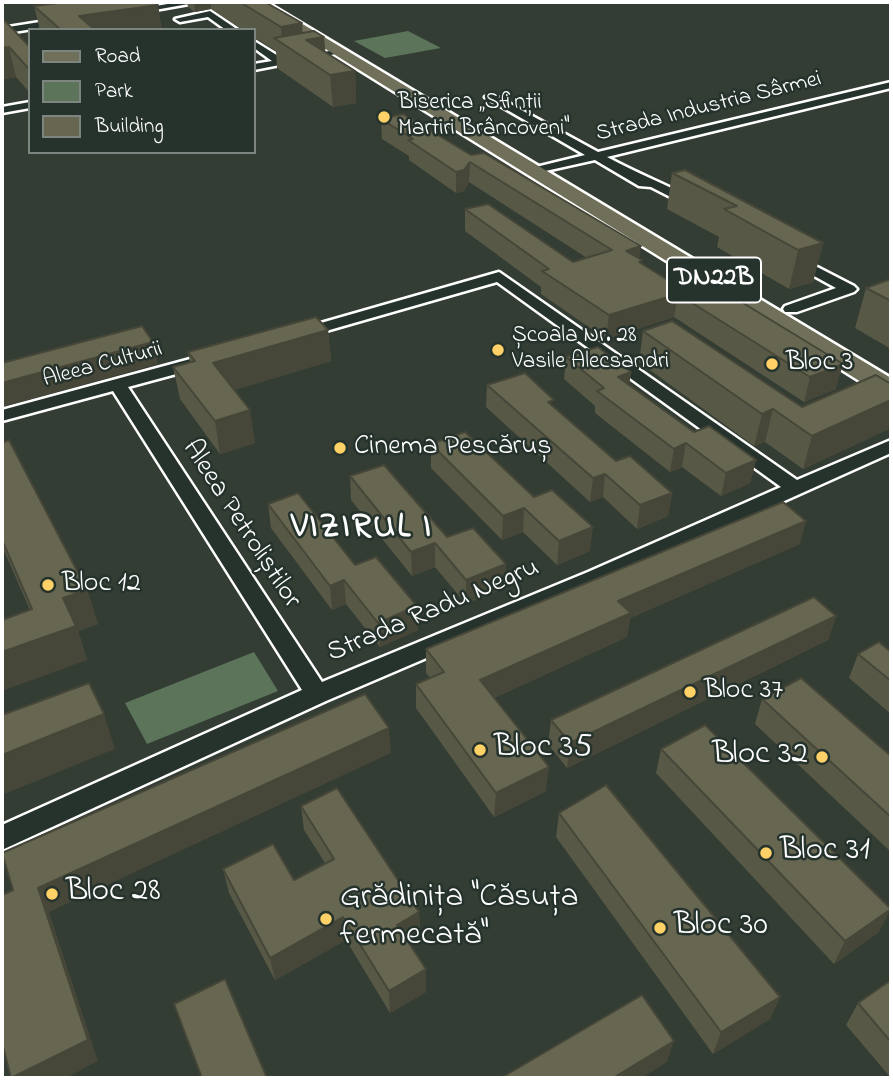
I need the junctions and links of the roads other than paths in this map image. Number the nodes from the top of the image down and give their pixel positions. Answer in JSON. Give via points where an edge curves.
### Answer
{"nodes":[{"id":1,"x":196,"y":2,"type":"edge"},
{"id":2,"x":262,"y":2,"type":"edge"},
{"id":3,"x":168,"y":4,"type":"edge"},
{"id":4,"x":115,"y":14,"type":"edge"},
{"id":5,"x":77,"y":19,"type":"edge"},
{"id":6,"x":180,"y":19,"type":"dead end"},
{"id":7,"x":3,"y":23,"type":"edge"},
{"id":8,"x":230,"y":28,"type":"edge"},
{"id":9,"x":256,"y":45,"type":"edge"},
{"id":10,"x":341,"y":52,"type":"junction"},
{"id":11,"x":281,"y":62,"type":"junction"},
{"id":12,"x":256,"y":67,"type":"edge"},
{"id":13,"x":891,"y":85,"type":"edge"},
{"id":14,"x":490,"y":97,"type":"dead end"},
{"id":15,"x":28,"y":106,"type":"edge"},
{"id":16,"x":2,"y":110,"type":"edge"},
{"id":17,"x":597,"y":157,"type":"junction"},
{"id":18,"x":536,"y":171,"type":"junction"},
{"id":19,"x":703,"y":209,"type":"edge"},
{"id":20,"x":776,"y":249,"type":"edge"},
{"id":21,"x":791,"y":309,"type":"dead end"},
{"id":22,"x":280,"y":340,"type":"edge"},
{"id":23,"x":214,"y":359,"type":"edge"},
{"id":24,"x":118,"y":386,"type":"junction"},
{"id":25,"x":891,"y":388,"type":"edge"},
{"id":26,"x":2,"y":416,"type":"edge"},
{"id":27,"x":891,"y":446,"type":"edge"},
{"id":28,"x":795,"y":488,"type":"junction"},
{"id":29,"x":317,"y":694,"type":"junction"},
{"id":30,"x":2,"y":838,"type":"edge"}],
"edges":[{"from":1,"to":3,"type":"street"},
{"from":2,"to":10,"type":"main road","number":"DN22B"},
{"from":3,"to":4,"type":"street"},
{"from":5,"to":7,"type":"street"},
{"from":6,"to":8,"type":"street","via":[[210,14]]},
{"from":9,"to":11,"type":"street"},
{"from":10,"to":11,"type":"street"},
{"from":10,"to":18,"type":"main road","number":"DN22B"},
{"from":11,"to":12,"type":"street"},
{"from":13,"to":17,"type":"street","name":"Strada Industria Sârmei"},
{"from":14,"to":17,"type":"street"},
{"from":15,"to":16,"type":"street"},
{"from":17,"to":18,"type":"street","name":"Strada Industria Sârmei"},
{"from":17,"to":19,"type":"street"},
{"from":18,"to":25,"type":"main road","number":"DN22B"},
{"from":20,"to":21,"type":"street","via":[[854,292]]},
{"from":22,"to":28,"type":"street","via":[[499,277]]},
{"from":23,"to":24,"type":"street","name":"Aleea Culturii"},
{"from":24,"to":26,"type":"street","name":"Aleea Culturii"},
{"from":24,"to":29,"type":"street","name":"Aleea Petroliștilor"},
{"from":27,"to":28,"type":"street","name":"Strada Radu Negru"},
{"from":28,"to":29,"type":"street","name":"Strada Radu Negru"},
{"from":29,"to":30,"type":"street","name":"Strada Radu Negru"}]}
